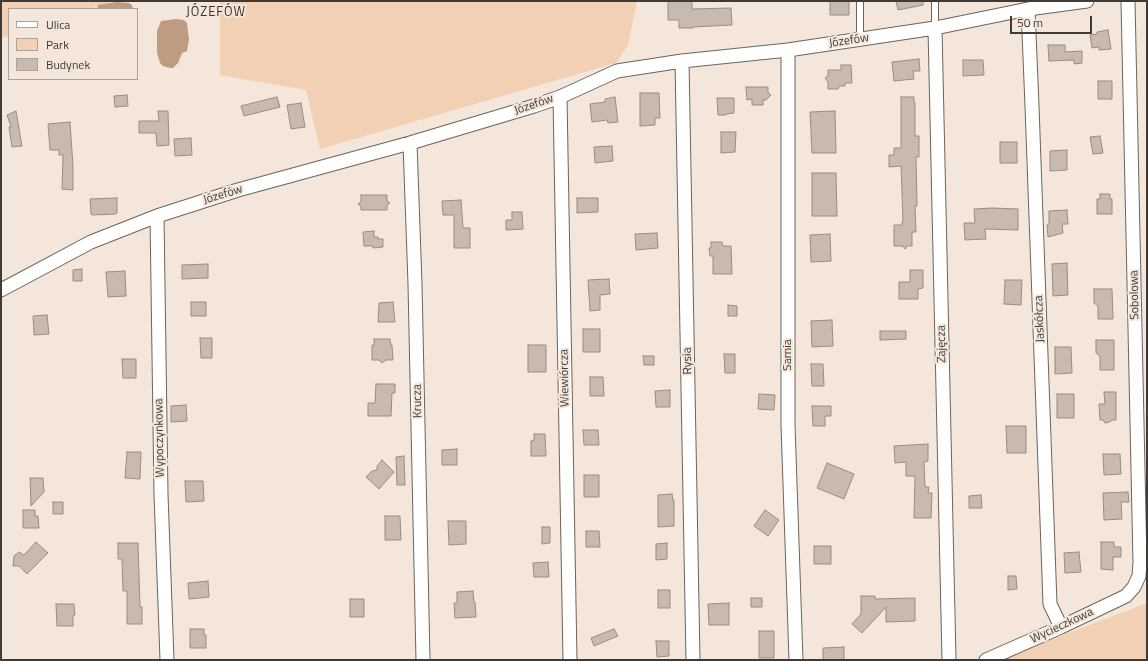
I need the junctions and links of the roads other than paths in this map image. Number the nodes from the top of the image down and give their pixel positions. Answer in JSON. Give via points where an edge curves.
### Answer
{"nodes":[{"id":1,"x":860,"y":1,"type":"edge"},
{"id":2,"x":935,"y":1,"type":"edge"},
{"id":3,"x":1087,"y":1,"type":"edge"},
{"id":4,"x":1128,"y":1,"type":"edge"},
{"id":5,"x":1028,"y":10,"type":"junction"},
{"id":6,"x":935,"y":28,"type":"junction"},
{"id":7,"x":860,"y":39,"type":"junction"},
{"id":8,"x":788,"y":50,"type":"junction"},
{"id":9,"x":682,"y":61,"type":"junction"},
{"id":10,"x":560,"y":97,"type":"junction"},
{"id":11,"x":410,"y":143,"type":"junction"},
{"id":12,"x":157,"y":216,"type":"junction"},
{"id":13,"x":1,"y":290,"type":"edge"},
{"id":14,"x":1134,"y":587,"type":"joint"},
{"id":15,"x":1060,"y":627,"type":"junction"},
{"id":16,"x":167,"y":660,"type":"edge"},
{"id":17,"x":423,"y":660,"type":"edge"},
{"id":18,"x":570,"y":660,"type":"edge"},
{"id":19,"x":693,"y":660,"type":"edge"},
{"id":20,"x":796,"y":660,"type":"edge"},
{"id":21,"x":950,"y":660,"type":"edge"},
{"id":22,"x":986,"y":660,"type":"edge"}],
"edges":[{"from":1,"to":7,"type":"lane"},
{"from":2,"to":6,"type":"lane"},
{"from":3,"to":5,"type":"street","name":"Józefów"},
{"from":4,"to":14,"type":"street","name":"Sobolowa","via":[[1140,564],[1139,576]]},
{"from":5,"to":6,"type":"street","name":"Józefów"},
{"from":5,"to":15,"type":"street","name":"Jaskółcza","via":[[1050,604]]},
{"from":6,"to":7,"type":"street","name":"Józefów"},
{"from":6,"to":21,"type":"street","name":"Zajęcza"},
{"from":7,"to":8,"type":"street","name":"Józefów"},
{"from":8,"to":9,"type":"street","name":"Józefów"},
{"from":8,"to":20,"type":"street","name":"Sarnia","via":[[788,425]]},
{"from":9,"to":10,"type":"street","name":"Józefów","via":[[617,71]]},
{"from":9,"to":19,"type":"street","name":"Rysia"},
{"from":10,"to":11,"type":"street","name":"Józefów"},
{"from":10,"to":18,"type":"street","name":"Wiewiórcza"},
{"from":11,"to":12,"type":"street","name":"Józefów","via":[[238,190]]},
{"from":11,"to":17,"type":"street","name":"Krucza"},
{"from":12,"to":13,"type":"street","name":"Józefów","via":[[91,242]]},
{"from":12,"to":16,"type":"street","name":"Wypoczynkowa","via":[[161,486]]},
{"from":14,"to":15,"type":"street","name":"Wycieczkowa","via":[[1126,596]]},
{"from":15,"to":22,"type":"street","name":"Wycieczkowa"}]}
